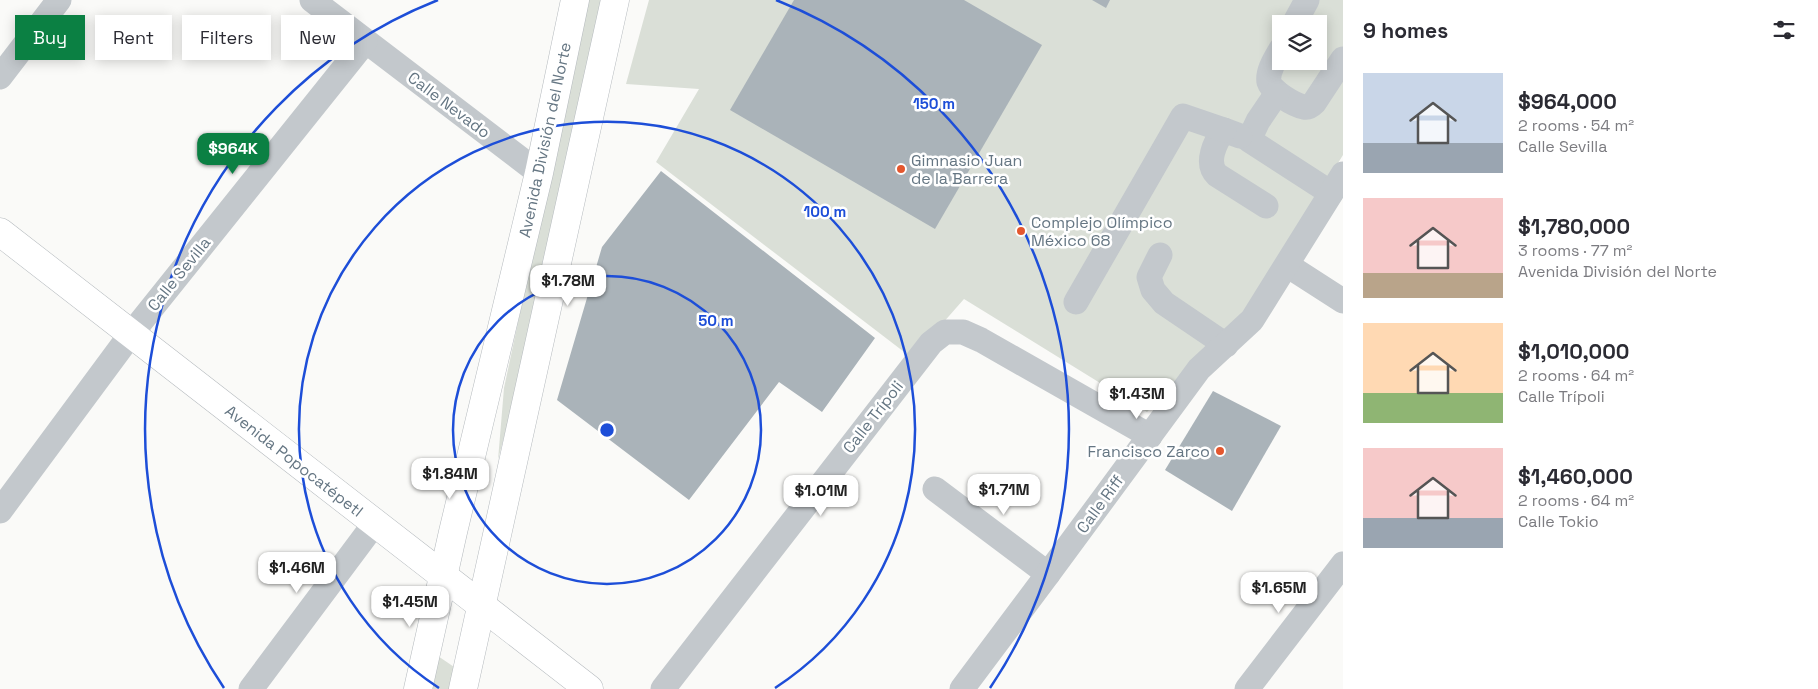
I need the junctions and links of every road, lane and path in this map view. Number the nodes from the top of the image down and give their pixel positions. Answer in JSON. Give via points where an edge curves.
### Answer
{"nodes":[{"id":1,"x":59,"y":0,"type":"edge"},
{"id":2,"x":312,"y":0,"type":"edge"},
{"id":3,"x":575,"y":0,"type":"edge"},
{"id":4,"x":615,"y":0,"type":"edge"},
{"id":5,"x":1307,"y":0,"type":"edge"},
{"id":6,"x":1299,"y":15,"type":"edge"},
{"id":7,"x":365,"y":42,"type":"junction"},
{"id":8,"x":1343,"y":59,"type":"edge"},
{"id":9,"x":1272,"y":68,"type":"edge"},
{"id":10,"x":0,"y":77,"type":"edge"},
{"id":11,"x":1277,"y":93,"type":"junction"},
{"id":12,"x":1224,"y":130,"type":"junction"},
{"id":13,"x":1249,"y":140,"type":"junction"},
{"id":14,"x":539,"y":173,"type":"junction"},
{"id":15,"x":1337,"y":183,"type":"edge"},
{"id":16,"x":1266,"y":206,"type":"dead end"},
{"id":17,"x":0,"y":232,"type":"edge"},
{"id":18,"x":1160,"y":255,"type":"dead end"},
{"id":19,"x":1287,"y":265,"type":"junction"},
{"id":20,"x":1343,"y":301,"type":"edge"},
{"id":21,"x":1076,"y":302,"type":"dead end"},
{"id":22,"x":131,"y":334,"type":"junction"},
{"id":23,"x":1226,"y":345,"type":"junction"},
{"id":24,"x":487,"y":390,"type":"junction"},
{"id":25,"x":1150,"y":436,"type":"junction"},
{"id":26,"x":935,"y":489,"type":"dead end"},
{"id":27,"x":0,"y":511,"type":"edge"},
{"id":28,"x":501,"y":514,"type":"junction"},
{"id":29,"x":375,"y":523,"type":"junction"},
{"id":30,"x":1343,"y":564,"type":"edge"},
{"id":31,"x":1048,"y":574,"type":"junction"},
{"id":32,"x":443,"y":576,"type":"junction"},
{"id":33,"x":482,"y":606,"type":"junction"},
{"id":34,"x":251,"y":689,"type":"edge"},
{"id":35,"x":418,"y":689,"type":"edge"},
{"id":36,"x":464,"y":689,"type":"edge"},
{"id":37,"x":589,"y":689,"type":"edge"},
{"id":38,"x":663,"y":689,"type":"edge"},
{"id":39,"x":962,"y":689,"type":"edge"},
{"id":40,"x":1246,"y":689,"type":"edge"}],
"edges":[{"from":1,"to":10,"type":"street"},
{"from":2,"to":7,"type":"street","name":"Calle Nevado"},
{"from":3,"to":14,"type":"main road","name":"Avenida División del Norte"},
{"from":4,"to":28,"type":"main road"},
{"from":5,"to":6,"type":"street"},
{"from":7,"to":14,"type":"street","name":"Calle Nevado"},
{"from":7,"to":22,"type":"street","name":"Calle Sevilla"},
{"from":8,"to":11,"type":"street","via":[[1310,107],[1304,108]]},
{"from":9,"to":11,"type":"street","via":[[1270,84]]},
{"from":11,"to":13,"type":"street"},
{"from":12,"to":13,"type":"street"},
{"from":12,"to":16,"type":"street","via":[[1210,161],[1212,170]]},
{"from":12,"to":21,"type":"street","via":[[1183,116]]},
{"from":13,"to":15,"type":"street"},
{"from":14,"to":24,"type":"main road","name":"Avenida División del Norte"},
{"from":15,"to":19,"type":"street","name":"Calle Riff"},
{"from":17,"to":22,"type":"main road","name":"Avenida Popocatépetl"},
{"from":18,"to":23,"type":"street","via":[[1149,277],[1153,290],[1164,303]]},
{"from":19,"to":20,"type":"street"},
{"from":19,"to":23,"type":"street","name":"Calle Riff","via":[[1252,320]]},
{"from":22,"to":27,"type":"street","name":"Calle Sevilla"},
{"from":22,"to":29,"type":"main road","name":"Avenida Popocatépetl"},
{"from":23,"to":25,"type":"street","name":"Calle Riff","via":[[1200,369]]},
{"from":24,"to":28,"type":"main road","via":[[493,405],[470,516],[472,521],[486,526]]},
{"from":24,"to":32,"type":"main road","name":"Avenida División del Norte"},
{"from":25,"to":31,"type":"street","name":"Calle Riff"},
{"from":25,"to":38,"type":"street","name":"Calle Trípoli","via":[[980,340],[963,332],[945,332],[931,342]]},
{"from":26,"to":31,"type":"street"},
{"from":28,"to":33,"type":"main road"},
{"from":29,"to":32,"type":"main road","name":"Avenida Popocatépetl"},
{"from":29,"to":34,"type":"street"},
{"from":30,"to":40,"type":"street"},
{"from":31,"to":39,"type":"street","name":"Calle Riff"},
{"from":32,"to":33,"type":"main road","name":"Avenida Popocatépetl"},
{"from":32,"to":35,"type":"main road","name":"Avenida División del Norte"},
{"from":33,"to":36,"type":"main road"},
{"from":33,"to":37,"type":"main road","name":"Avenida Popocatépetl"}]}
